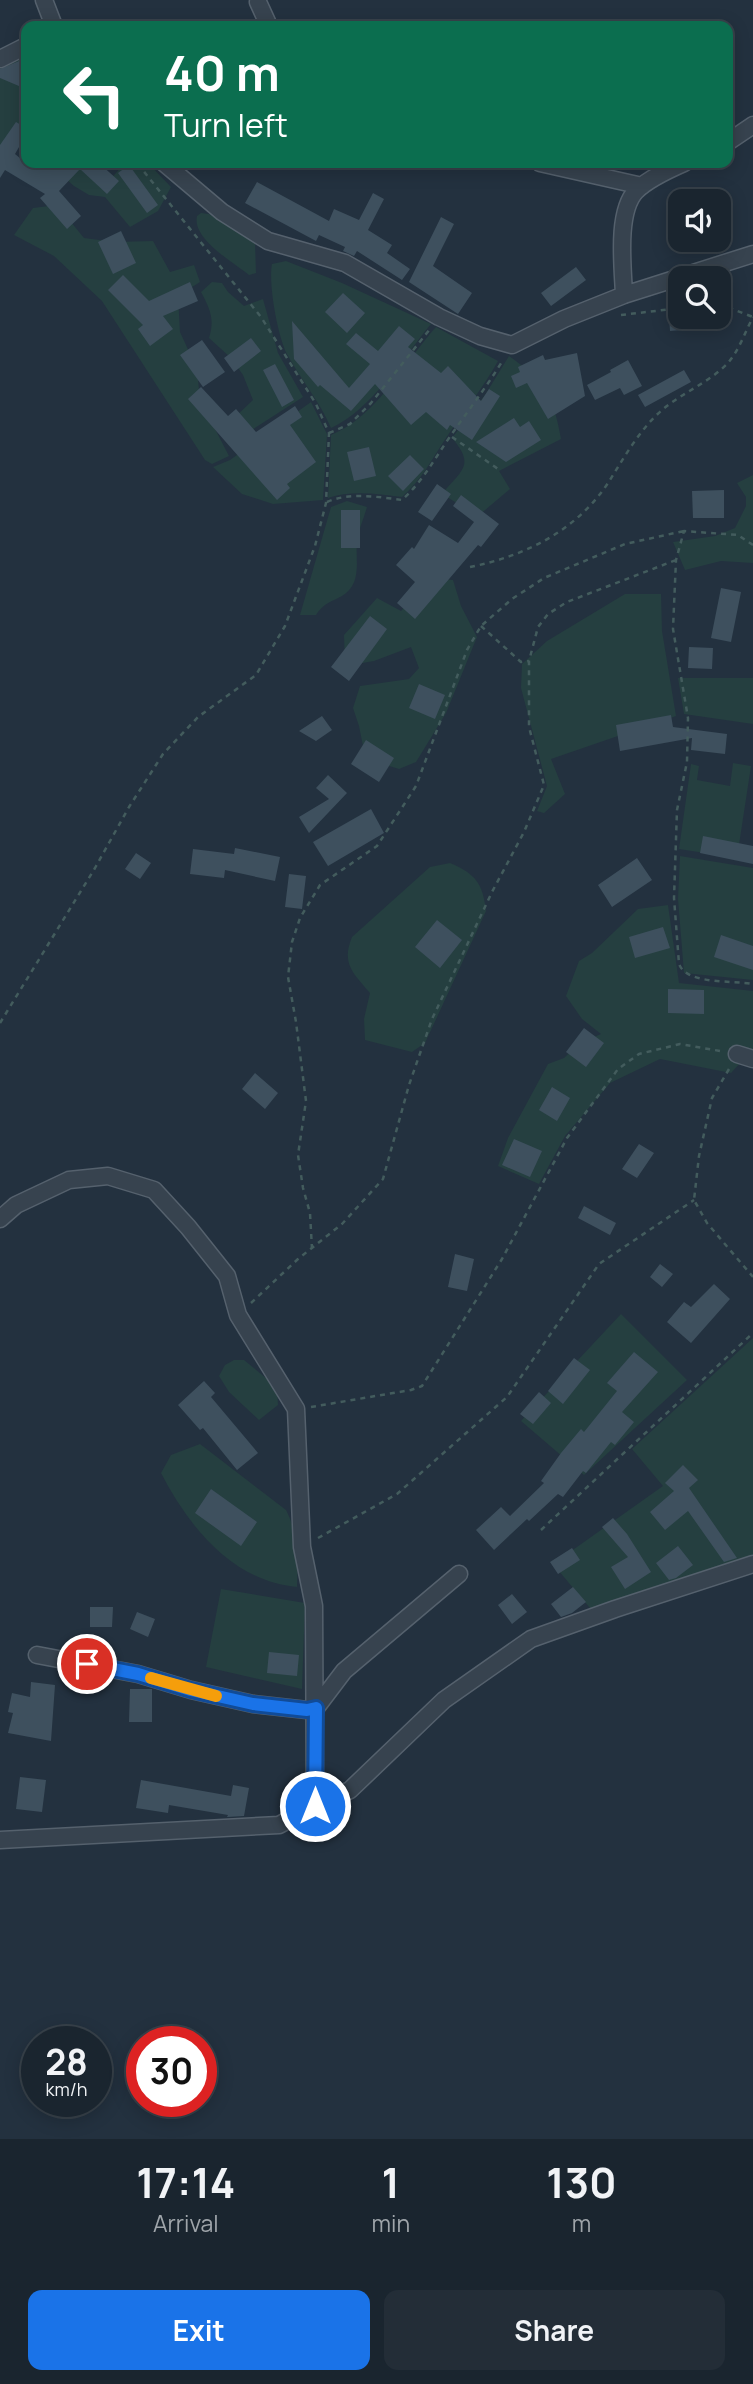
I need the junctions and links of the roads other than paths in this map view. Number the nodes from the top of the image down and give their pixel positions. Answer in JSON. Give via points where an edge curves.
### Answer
{"nodes":[{"id":1,"x":44,"y":0,"type":"edge"},
{"id":2,"x":258,"y":2,"type":"dead end"},
{"id":3,"x":52,"y":21,"type":"edge"},
{"id":4,"x":267,"y":21,"type":"edge"},
{"id":5,"x":21,"y":48,"type":"edge"},
{"id":6,"x":0,"y":58,"type":"edge"},
{"id":7,"x":753,"y":125,"type":"edge"},
{"id":8,"x":733,"y":139,"type":"edge"},
{"id":9,"x":169,"y":168,"type":"edge"},
{"id":10,"x":562,"y":168,"type":"edge"},
{"id":11,"x":675,"y":168,"type":"edge"},
{"id":12,"x":642,"y":186,"type":"junction"},
{"id":13,"x":753,"y":254,"type":"edge"},
{"id":14,"x":624,"y":295,"type":"junction"},
{"id":15,"x":737,"y":1054,"type":"road end"},
{"id":16,"x":753,"y":1059,"type":"edge"},
{"id":17,"x":0,"y":1219,"type":"edge"},
{"id":18,"x":753,"y":1564,"type":"edge"},
{"id":19,"x":459,"y":1574,"type":"dead end"},
{"id":20,"x":37,"y":1655,"type":"dead end"},
{"id":21,"x":316,"y":1708,"type":"junction"},
{"id":22,"x":315,"y":1806,"type":"junction"},
{"id":23,"x":0,"y":1840,"type":"edge"}],
"edges":[{"from":1,"to":3,"type":"street"},
{"from":2,"to":4,"type":"street"},
{"from":5,"to":6,"type":"street"},
{"from":7,"to":8,"type":"street"},
{"from":9,"to":14,"type":"street","via":[[222,212],[268,241],[345,262],[439,317],[512,345]]},
{"from":10,"to":12,"type":"street"},
{"from":11,"to":12,"type":"street"},
{"from":12,"to":14,"type":"street","via":[[633,194],[625,216]]},
{"from":13,"to":14,"type":"street"},
{"from":15,"to":16,"type":"street"},
{"from":17,"to":21,"type":"street","via":[[16,1205],[69,1180],[108,1176],[154,1190],[227,1276],[238,1315],[296,1409],[302,1547],[314,1606]]},
{"from":18,"to":22,"type":"street","via":[[531,1639],[444,1700],[350,1790]]},
{"from":19,"to":21,"type":"street","via":[[344,1671]]},
{"from":20,"to":21,"type":"street","via":[[138,1674],[253,1704]]},
{"from":21,"to":22,"type":"street"},
{"from":22,"to":23,"type":"street","via":[[279,1825]]}]}
